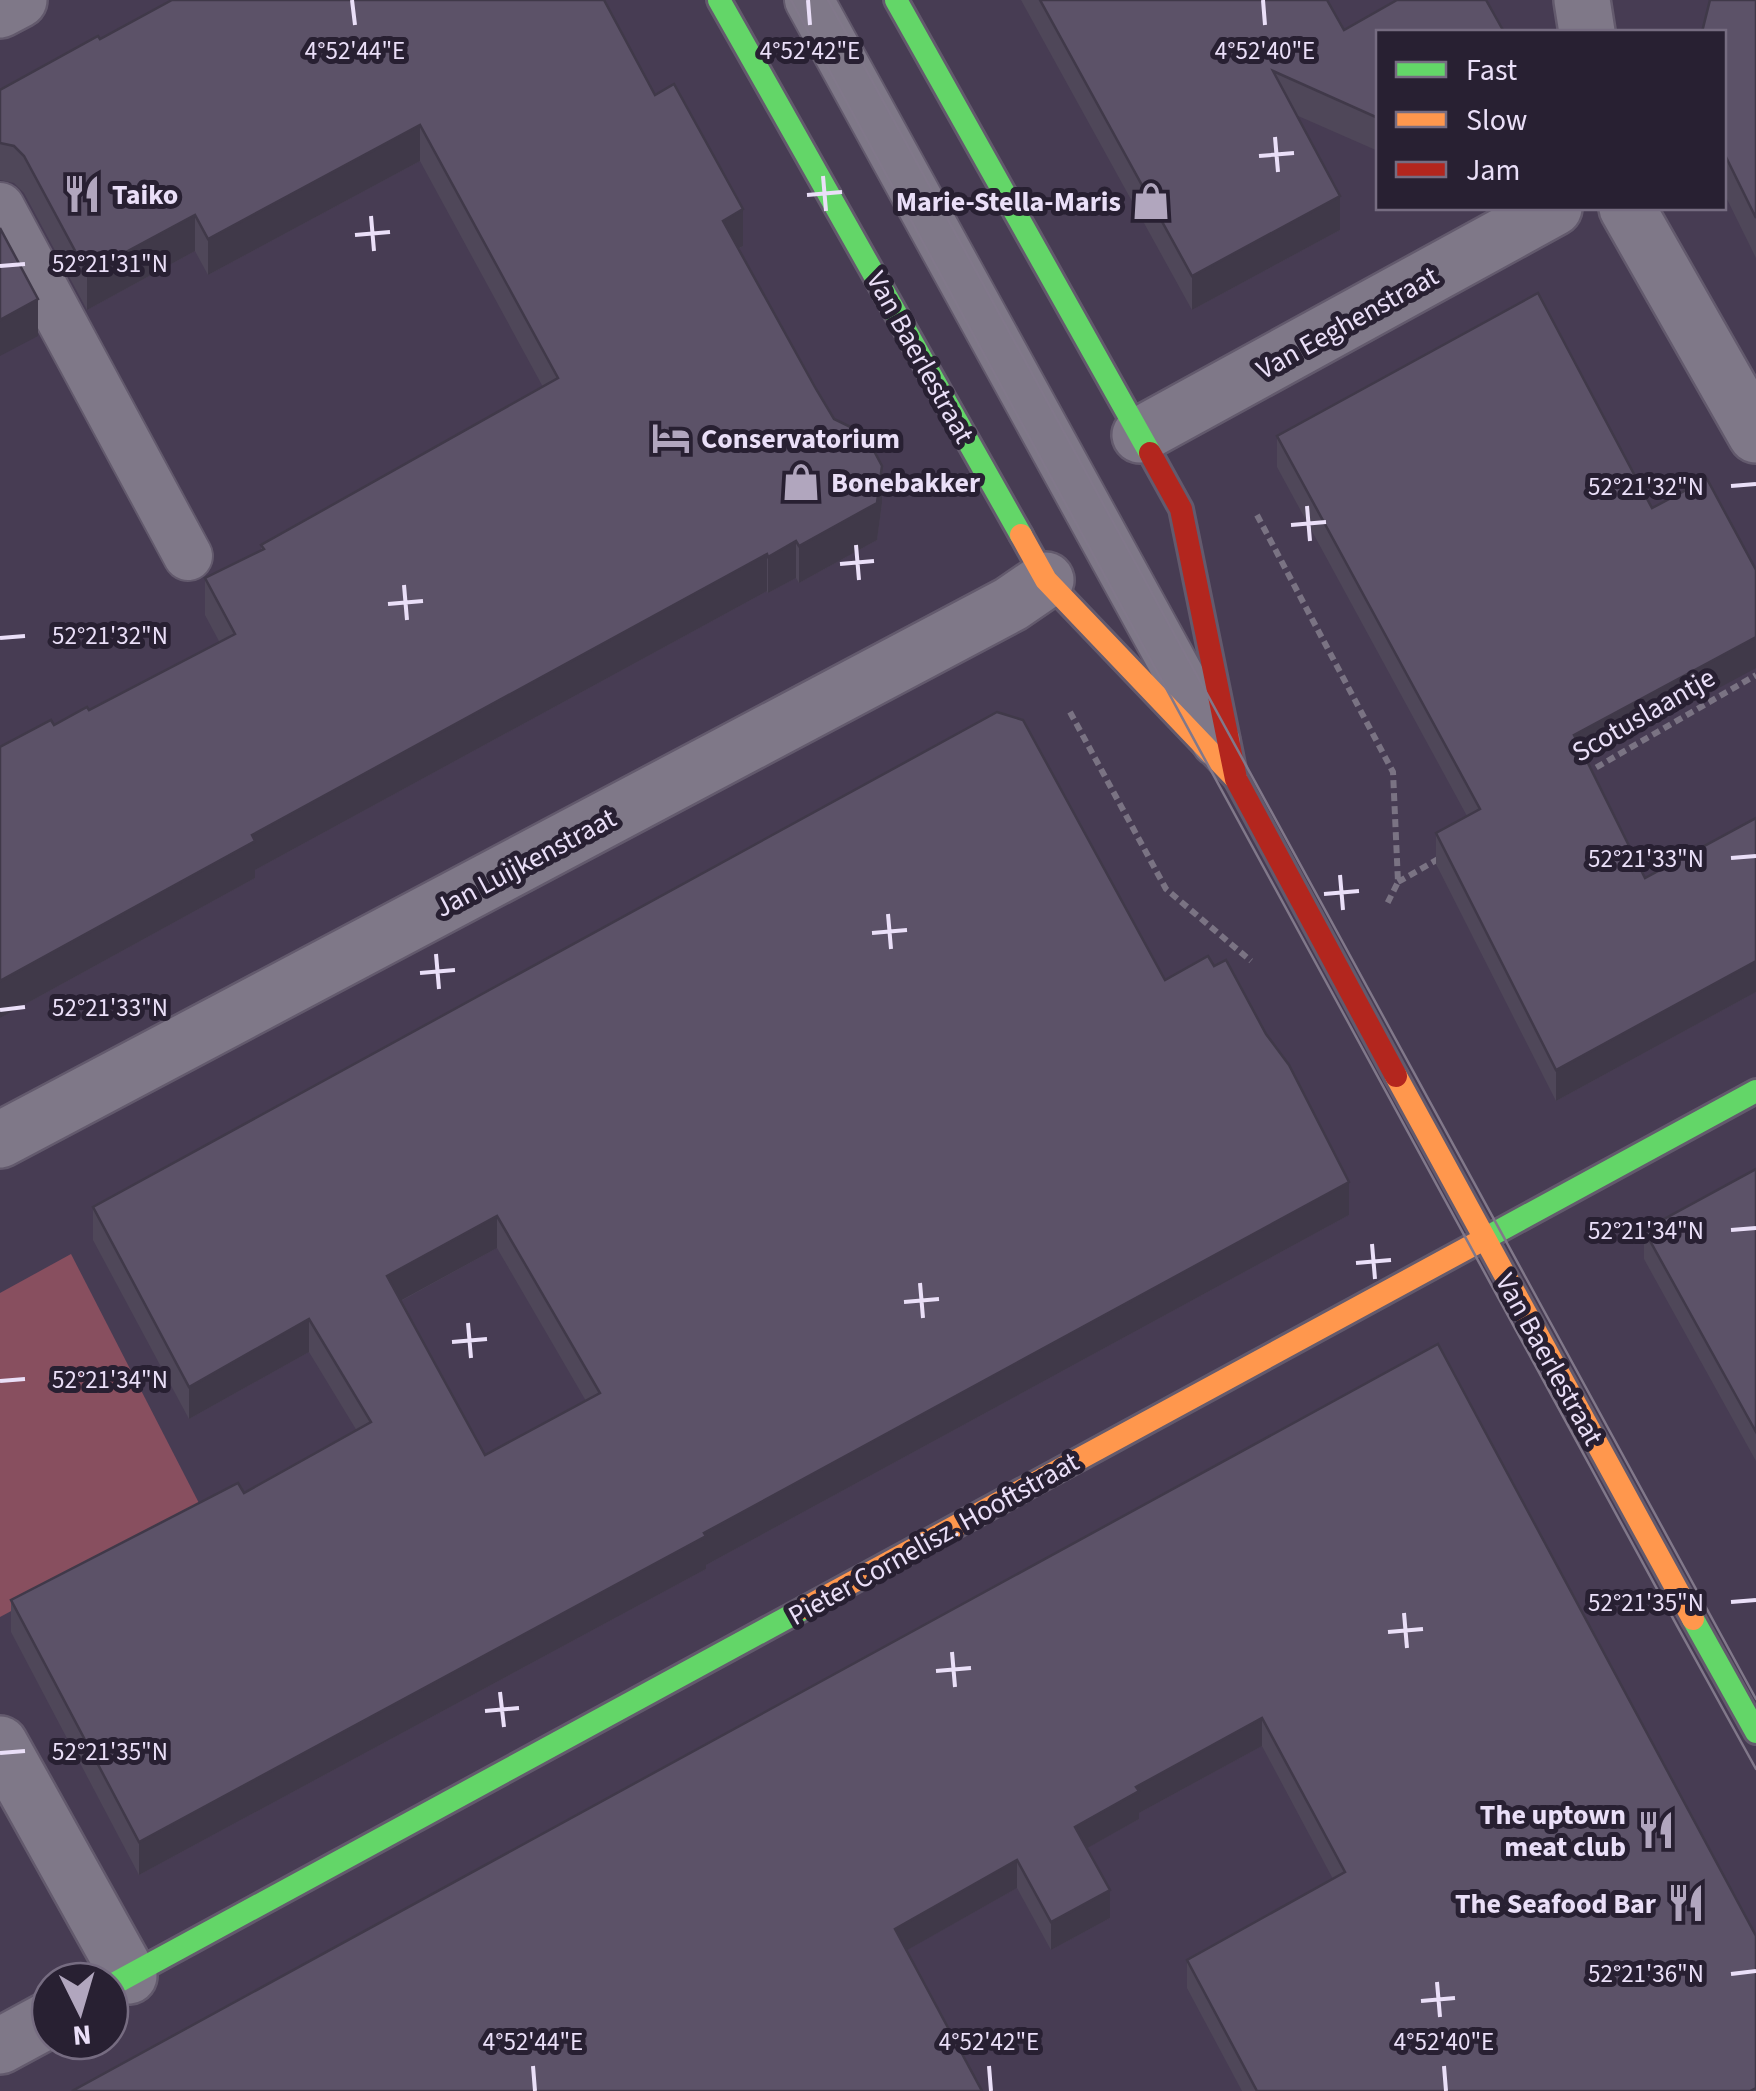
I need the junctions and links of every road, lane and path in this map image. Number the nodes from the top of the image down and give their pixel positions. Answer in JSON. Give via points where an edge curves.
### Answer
{"nodes":[{"id":1,"x":18,"y":0,"type":"edge"},
{"id":2,"x":719,"y":0,"type":"edge"},
{"id":3,"x":809,"y":0,"type":"edge"},
{"id":4,"x":896,"y":0,"type":"edge"},
{"id":5,"x":1582,"y":0,"type":"edge"},
{"id":6,"x":0,"y":10,"type":"edge"},
{"id":7,"x":1587,"y":30,"type":"edge"},
{"id":8,"x":0,"y":207,"type":"edge"},
{"id":9,"x":1550,"y":210,"type":"edge"},
{"id":10,"x":1628,"y":210,"type":"edge"},
{"id":11,"x":1140,"y":435,"type":"junction"},
{"id":12,"x":1756,"y":435,"type":"edge"},
{"id":13,"x":1256,"y":513,"type":"dead end"},
{"id":14,"x":188,"y":556,"type":"dead end"},
{"id":15,"x":1046,"y":580,"type":"junction"},
{"id":16,"x":1756,"y":675,"type":"edge"},
{"id":17,"x":1236,"y":779,"type":"junction"},
{"id":18,"x":1568,"y":784,"type":"edge"},
{"id":19,"x":1449,"y":853,"type":"edge"},
{"id":20,"x":1398,"y":882,"type":"junction"},
{"id":21,"x":1348,"y":984,"type":"junction"},
{"id":22,"x":1756,"y":1092,"type":"edge"},
{"id":23,"x":0,"y":1140,"type":"edge"},
{"id":24,"x":1483,"y":1238,"type":"junction"},
{"id":25,"x":1756,"y":1732,"type":"edge"},
{"id":26,"x":0,"y":1744,"type":"edge"},
{"id":27,"x":109,"y":1961,"type":"edge"},
{"id":28,"x":130,"y":1975,"type":"edge"},
{"id":29,"x":30,"y":2030,"type":"edge"},
{"id":30,"x":0,"y":2046,"type":"edge"}],
"edges":[{"from":1,"to":6,"type":"street"},
{"from":2,"to":15,"type":"street","name":"Van Baerlestraat"},
{"from":3,"to":17,"type":"lane","name":"Van Baerlestraat"},
{"from":4,"to":11,"type":"street","name":"Van Baerlestraat"},
{"from":5,"to":7,"type":"street"},
{"from":8,"to":14,"type":"lane"},
{"from":9,"to":11,"type":"street","name":"Van Eeghenstraat"},
{"from":10,"to":12,"type":"street"},
{"from":11,"to":17,"type":"street","name":"Van Baerlestraat","via":[[1181,509]]},
{"from":13,"to":20,"type":"path","via":[[1393,772]]},
{"from":15,"to":17,"type":"street","name":"Van Baerlestraat"},
{"from":15,"to":23,"type":"street","name":"Jan Luijkenstraat"},
{"from":16,"to":18,"type":"path","name":"Scotuslaantje"},
{"from":17,"to":21,"type":"street","name":"Van Baerlestraat"},
{"from":19,"to":20,"type":"path"},
{"from":20,"to":21,"type":"path"},
{"from":21,"to":24,"type":"street","name":"Van Baerlestraat"},
{"from":22,"to":24,"type":"street","name":"Pieter Cornelisz. Hooftstraat"},
{"from":24,"to":25,"type":"street","name":"Van Baerlestraat"},
{"from":24,"to":28,"type":"street","name":"Pieter Cornelisz. Hooftstraat"},
{"from":26,"to":27,"type":"street"},
{"from":29,"to":30,"type":"street"}]}
